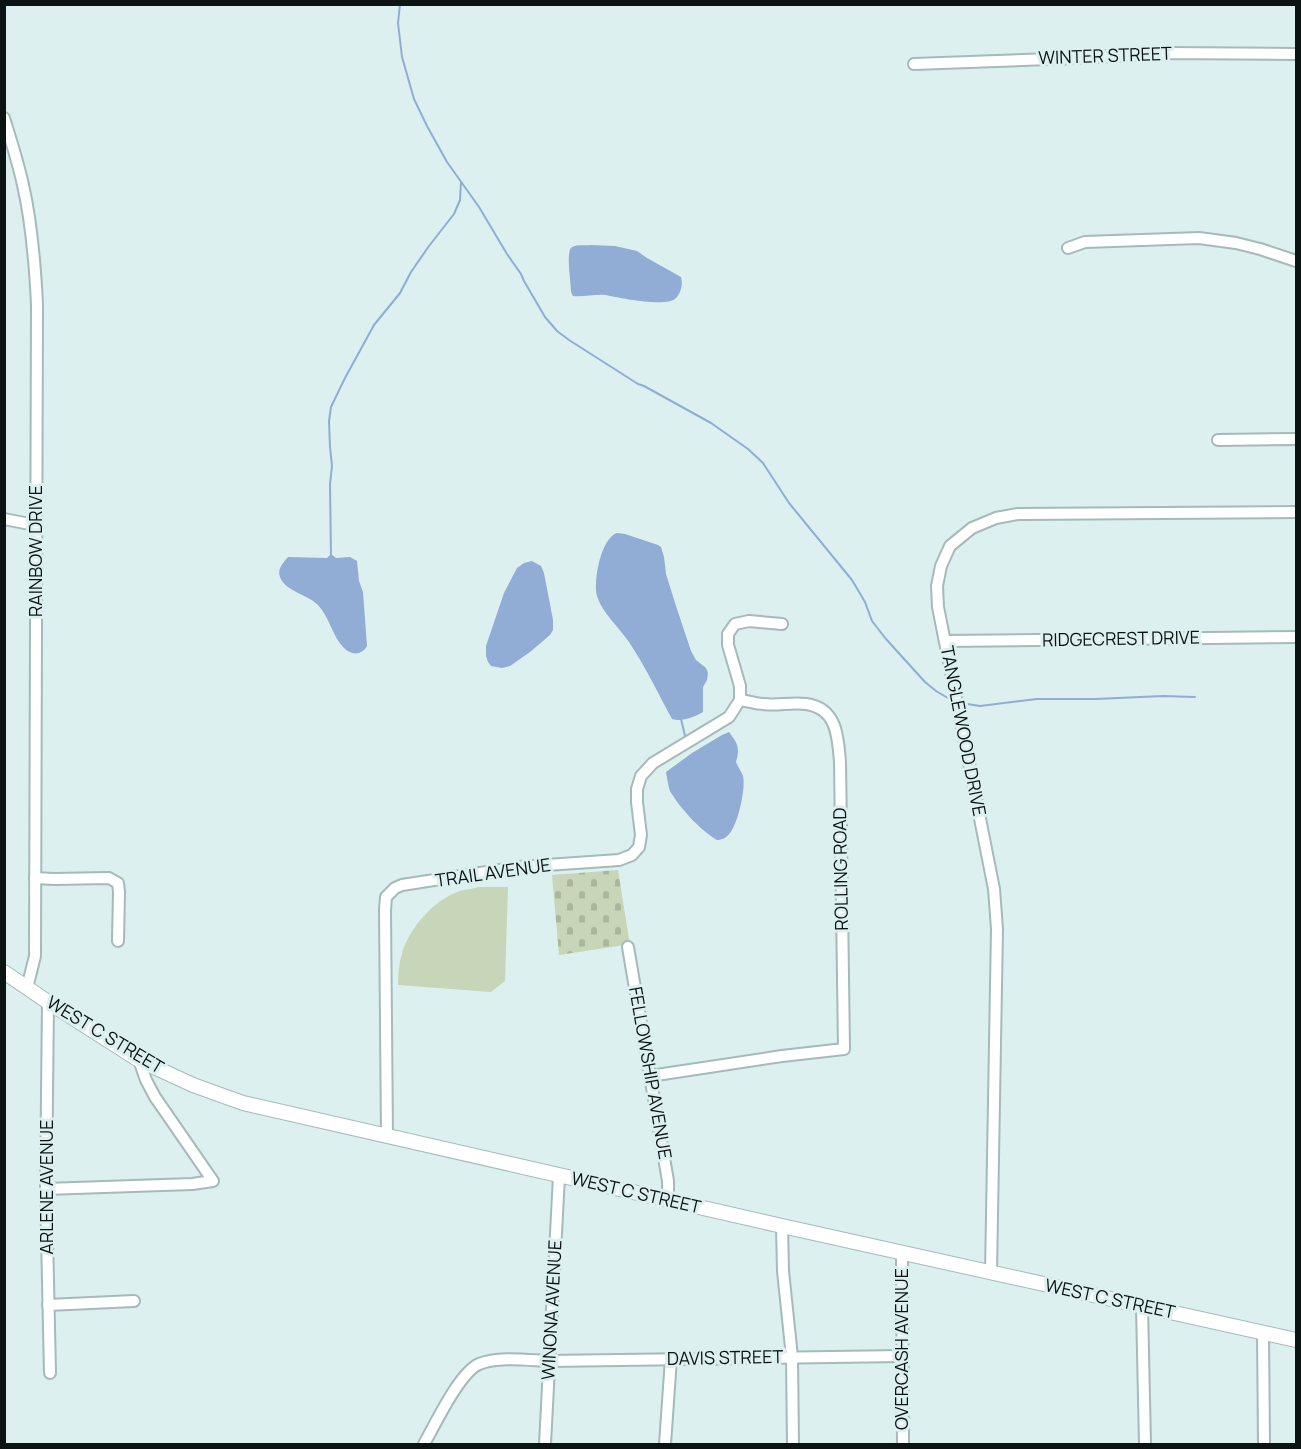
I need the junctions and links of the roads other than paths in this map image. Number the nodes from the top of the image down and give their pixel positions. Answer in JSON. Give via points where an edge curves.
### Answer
{"nodes":[{"id":1,"x":1296,"y":54,"type":"edge"},
{"id":2,"x":914,"y":64,"type":"dead end"},
{"id":3,"x":4,"y":118,"type":"edge"},
{"id":4,"x":1068,"y":248,"type":"dead end"},
{"id":5,"x":1296,"y":261,"type":"edge"},
{"id":6,"x":1296,"y":439,"type":"edge"},
{"id":7,"x":1218,"y":440,"type":"dead end"},
{"id":8,"x":1296,"y":512,"type":"edge"},
{"id":9,"x":4,"y":519,"type":"edge"},
{"id":10,"x":35,"y":525,"type":"junction"},
{"id":11,"x":782,"y":624,"type":"dead end"},
{"id":12,"x":1296,"y":638,"type":"edge"},
{"id":13,"x":945,"y":641,"type":"junction"},
{"id":14,"x":740,"y":699,"type":"junction"},
{"id":15,"x":35,"y":878,"type":"junction"},
{"id":16,"x":118,"y":941,"type":"dead end"},
{"id":17,"x":628,"y":947,"type":"dead end"},
{"id":18,"x":4,"y":972,"type":"edge"},
{"id":19,"x":27,"y":988,"type":"junction"},
{"id":20,"x":48,"y":1002,"type":"junction"},
{"id":21,"x":139,"y":1060,"type":"junction"},
{"id":22,"x":650,"y":1076,"type":"junction"},
{"id":23,"x":387,"y":1136,"type":"junction"},
{"id":24,"x":559,"y":1176,"type":"junction"},
{"id":25,"x":46,"y":1189,"type":"junction"},
{"id":26,"x":668,"y":1200,"type":"junction"},
{"id":27,"x":782,"y":1226,"type":"junction"},
{"id":28,"x":902,"y":1252,"type":"junction"},
{"id":29,"x":992,"y":1273,"type":"junction"},
{"id":30,"x":134,"y":1301,"type":"dead end"},
{"id":31,"x":48,"y":1305,"type":"junction"},
{"id":32,"x":1142,"y":1306,"type":"junction"},
{"id":33,"x":1263,"y":1332,"type":"junction"},
{"id":34,"x":1296,"y":1340,"type":"edge"},
{"id":35,"x":902,"y":1356,"type":"junction"},
{"id":36,"x":792,"y":1357,"type":"junction"},
{"id":37,"x":671,"y":1359,"type":"junction"},
{"id":38,"x":548,"y":1361,"type":"junction"},
{"id":39,"x":50,"y":1372,"type":"dead end"},
{"id":40,"x":424,"y":1444,"type":"edge"},
{"id":41,"x":544,"y":1444,"type":"edge"},
{"id":42,"x":665,"y":1444,"type":"edge"},
{"id":43,"x":793,"y":1444,"type":"edge"},
{"id":44,"x":903,"y":1444,"type":"edge"},
{"id":45,"x":1145,"y":1444,"type":"edge"},
{"id":46,"x":1264,"y":1444,"type":"edge"}],
"edges":[{"from":1,"to":2,"type":"street","name":"WINTER STREET","via":[[1164,53]]},
{"from":3,"to":10,"type":"street","name":"RAINBOW DRIVE","via":[[23,185],[35,258]]},
{"from":4,"to":5,"type":"street","via":[[1085,242],[1199,238],[1236,243]]},
{"from":6,"to":7,"type":"street"},
{"from":8,"to":13,"type":"street","name":"TANGLEWOOD DRIVE","via":[[1018,514],[996,518],[972,528],[950,546],[941,566],[938,607]]},
{"from":9,"to":10,"type":"street"},
{"from":10,"to":15,"type":"street","name":"RAINBOW DRIVE"},
{"from":11,"to":14,"type":"street","via":[[749,621],[735,624],[728,634]]},
{"from":12,"to":13,"type":"street","name":"RIDGECREST DRIVE"},
{"from":13,"to":29,"type":"street","name":"TANGLEWOOD DRIVE","via":[[994,889],[997,929]]},
{"from":14,"to":22,"type":"street","name":"ROLLING ROAD","via":[[764,705],[806,704],[819,708],[835,726],[840,762],[844,1049]]},
{"from":14,"to":23,"type":"street","name":"TRAIL AVENUE","via":[[729,717],[653,764],[641,776],[637,802],[641,835],[639,847],[632,855],[619,860],[518,867],[402,885],[386,897]]},
{"from":15,"to":16,"type":"street","via":[[109,878],[118,883]]},
{"from":15,"to":19,"type":"street","name":"RAINBOW DRIVE","via":[[35,956]]},
{"from":17,"to":22,"type":"street","name":"FELLOWSHIP AVENUE"},
{"from":18,"to":19,"type":"main road","name":"WEST C STREET"},
{"from":19,"to":20,"type":"main road","name":"WEST C STREET"},
{"from":20,"to":21,"type":"main road","name":"WEST C STREET"},
{"from":20,"to":25,"type":"street","name":"ARLENE AVENUE"},
{"from":21,"to":23,"type":"main road","name":"WEST C STREET","via":[[243,1103]]},
{"from":21,"to":25,"type":"street","via":[[155,1097],[213,1181]]},
{"from":22,"to":26,"type":"street","name":"FELLOWSHIP AVENUE"},
{"from":23,"to":24,"type":"main road","name":"WEST C STREET"},
{"from":24,"to":26,"type":"main road","name":"WEST C STREET"},
{"from":24,"to":38,"type":"street","name":"WINONA AVENUE"},
{"from":25,"to":31,"type":"street","name":"ARLENE AVENUE"},
{"from":26,"to":27,"type":"main road","name":"WEST C STREET"},
{"from":27,"to":28,"type":"main road","name":"WEST C STREET"},
{"from":27,"to":36,"type":"street"},
{"from":28,"to":29,"type":"main road","name":"WEST C STREET"},
{"from":28,"to":35,"type":"street","name":"OVERCASH AVENUE"},
{"from":29,"to":32,"type":"main road","name":"WEST C STREET"},
{"from":30,"to":31,"type":"street"},
{"from":31,"to":39,"type":"street","name":"ARLENE AVENUE"},
{"from":32,"to":33,"type":"main road","name":"WEST C STREET"},
{"from":32,"to":45,"type":"street"},
{"from":33,"to":34,"type":"main road","name":"WEST C STREET"},
{"from":33,"to":46,"type":"street"},
{"from":35,"to":36,"type":"street","name":"DAVIS STREET"},
{"from":35,"to":44,"type":"street","name":"OVERCASH AVENUE"},
{"from":36,"to":37,"type":"street","name":"DAVIS STREET"},
{"from":36,"to":43,"type":"street"},
{"from":37,"to":38,"type":"street","name":"DAVIS STREET"},
{"from":37,"to":42,"type":"street"},
{"from":38,"to":40,"type":"street","name":"DAVIS STREET","via":[[499,1360],[478,1365],[464,1376]]},
{"from":38,"to":41,"type":"street","name":"WINONA AVENUE"}]}
